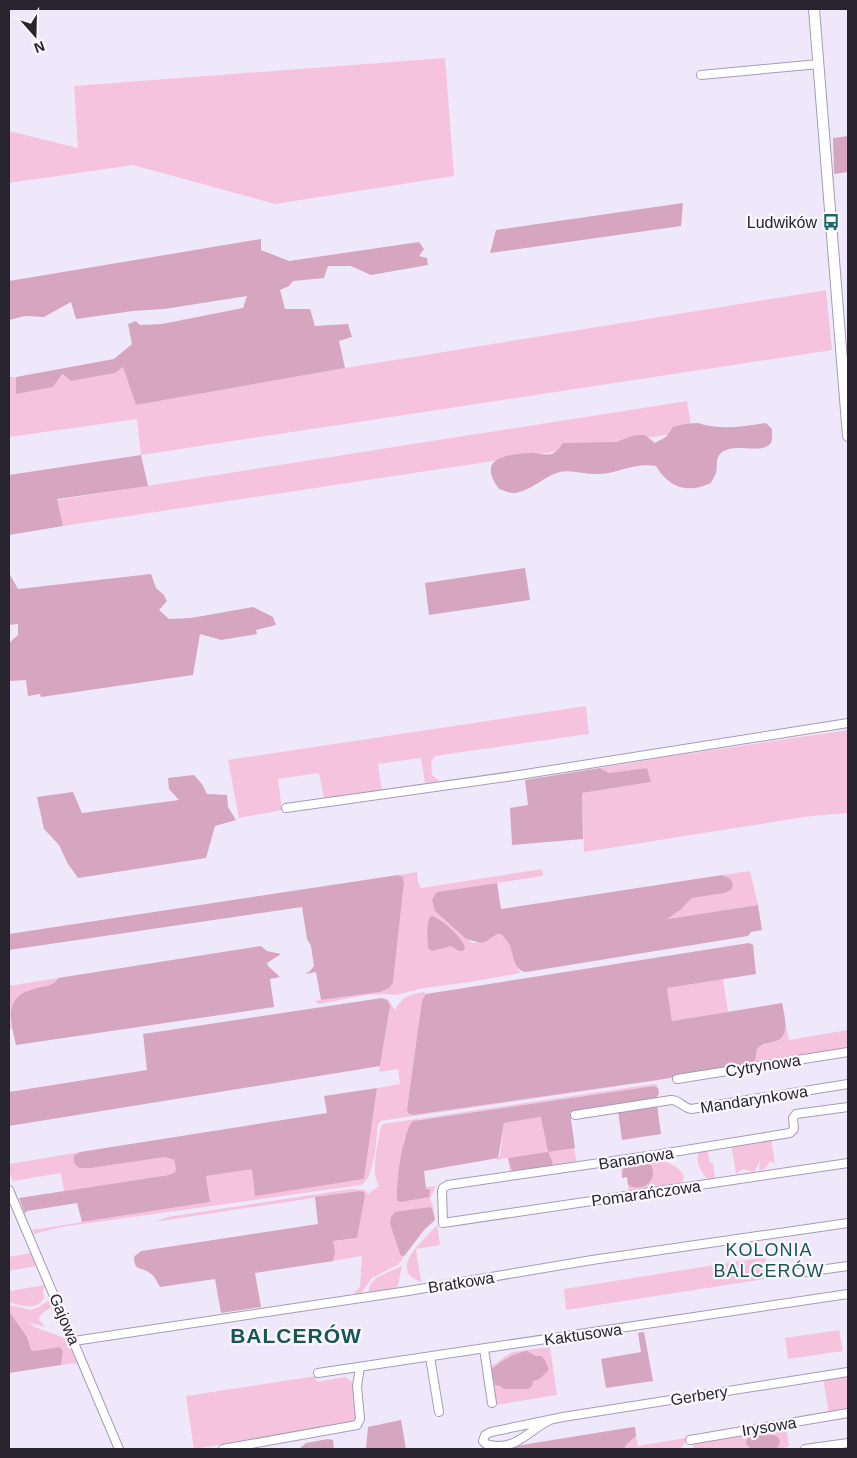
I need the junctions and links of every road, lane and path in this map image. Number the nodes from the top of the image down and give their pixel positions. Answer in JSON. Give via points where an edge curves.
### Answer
{"nodes":[{"id":1,"x":814,"y":9,"type":"edge"},
{"id":2,"x":819,"y":64,"type":"junction"},
{"id":3,"x":701,"y":75,"type":"dead end"},
{"id":4,"x":848,"y":436,"type":"edge"},
{"id":5,"x":848,"y":723,"type":"edge"},
{"id":6,"x":286,"y":808,"type":"dead end"},
{"id":7,"x":848,"y":1052,"type":"edge"},
{"id":8,"x":678,"y":1079,"type":"dead end"},
{"id":9,"x":848,"y":1084,"type":"edge"},
{"id":10,"x":848,"y":1106,"type":"edge"},
{"id":11,"x":574,"y":1115,"type":"dead end"},
{"id":12,"x":848,"y":1163,"type":"edge"},
{"id":13,"x":9,"y":1190,"type":"edge"},
{"id":14,"x":443,"y":1223,"type":"joint"},
{"id":15,"x":848,"y":1223,"type":"edge"},
{"id":16,"x":848,"y":1266,"type":"edge"},
{"id":17,"x":798,"y":1273,"type":"dead end"},
{"id":18,"x":848,"y":1294,"type":"edge"},
{"id":19,"x":74,"y":1341,"type":"junction"},
{"id":20,"x":484,"y":1349,"type":"junction"},
{"id":21,"x":430,"y":1356,"type":"junction"},
{"id":22,"x":360,"y":1367,"type":"junction"},
{"id":23,"x":848,"y":1372,"type":"edge"},
{"id":24,"x":318,"y":1373,"type":"dead end"},
{"id":25,"x":492,"y":1404,"type":"dead end"},
{"id":26,"x":439,"y":1412,"type":"dead end"},
{"id":27,"x":848,"y":1413,"type":"edge"},
{"id":28,"x":533,"y":1428,"type":"junction"},
{"id":29,"x":690,"y":1440,"type":"dead end"},
{"id":30,"x":848,"y":1443,"type":"edge"},
{"id":31,"x":119,"y":1449,"type":"edge"},
{"id":32,"x":223,"y":1449,"type":"edge"},
{"id":33,"x":805,"y":1449,"type":"edge"}],
"edges":[{"from":1,"to":2,"type":"street"},
{"from":2,"to":3,"type":"street"},
{"from":2,"to":4,"type":"street"},
{"from":5,"to":6,"type":"street"},
{"from":7,"to":8,"type":"street","name":"Cytrynowa"},
{"from":9,"to":11,"type":"street","name":"Mandarynkowa","via":[[690,1109],[679,1101],[671,1100]]},
{"from":10,"to":14,"type":"street","name":"Bananowa","via":[[796,1114],[794,1129],[790,1133],[448,1185],[442,1191]]},
{"from":12,"to":14,"type":"street","name":"Pomarańczowa"},
{"from":13,"to":19,"type":"street","name":"Gajowa"},
{"from":15,"to":19,"type":"street","name":"Bratkowa"},
{"from":16,"to":17,"type":"street"},
{"from":18,"to":20,"type":"street","name":"Kaktusowa"},
{"from":19,"to":31,"type":"street","name":"Gajowa"},
{"from":20,"to":21,"type":"street","name":"Kaktusowa"},
{"from":20,"to":25,"type":"street"},
{"from":21,"to":22,"type":"street","name":"Kaktusowa"},
{"from":21,"to":26,"type":"street"},
{"from":22,"to":24,"type":"street","name":"Kaktusowa"},
{"from":22,"to":32,"type":"street","via":[[357,1386],[360,1419],[357,1425]]},
{"from":23,"to":28,"type":"street","name":"Gerbery","via":[[548,1421]]},
{"from":27,"to":29,"type":"street","name":"Irysowa"},
{"from":28,"to":28,"type":"street","name":"Gerbery","via":[[520,1441],[488,1445],[483,1440],[490,1432]]},
{"from":30,"to":33,"type":"street"}]}
